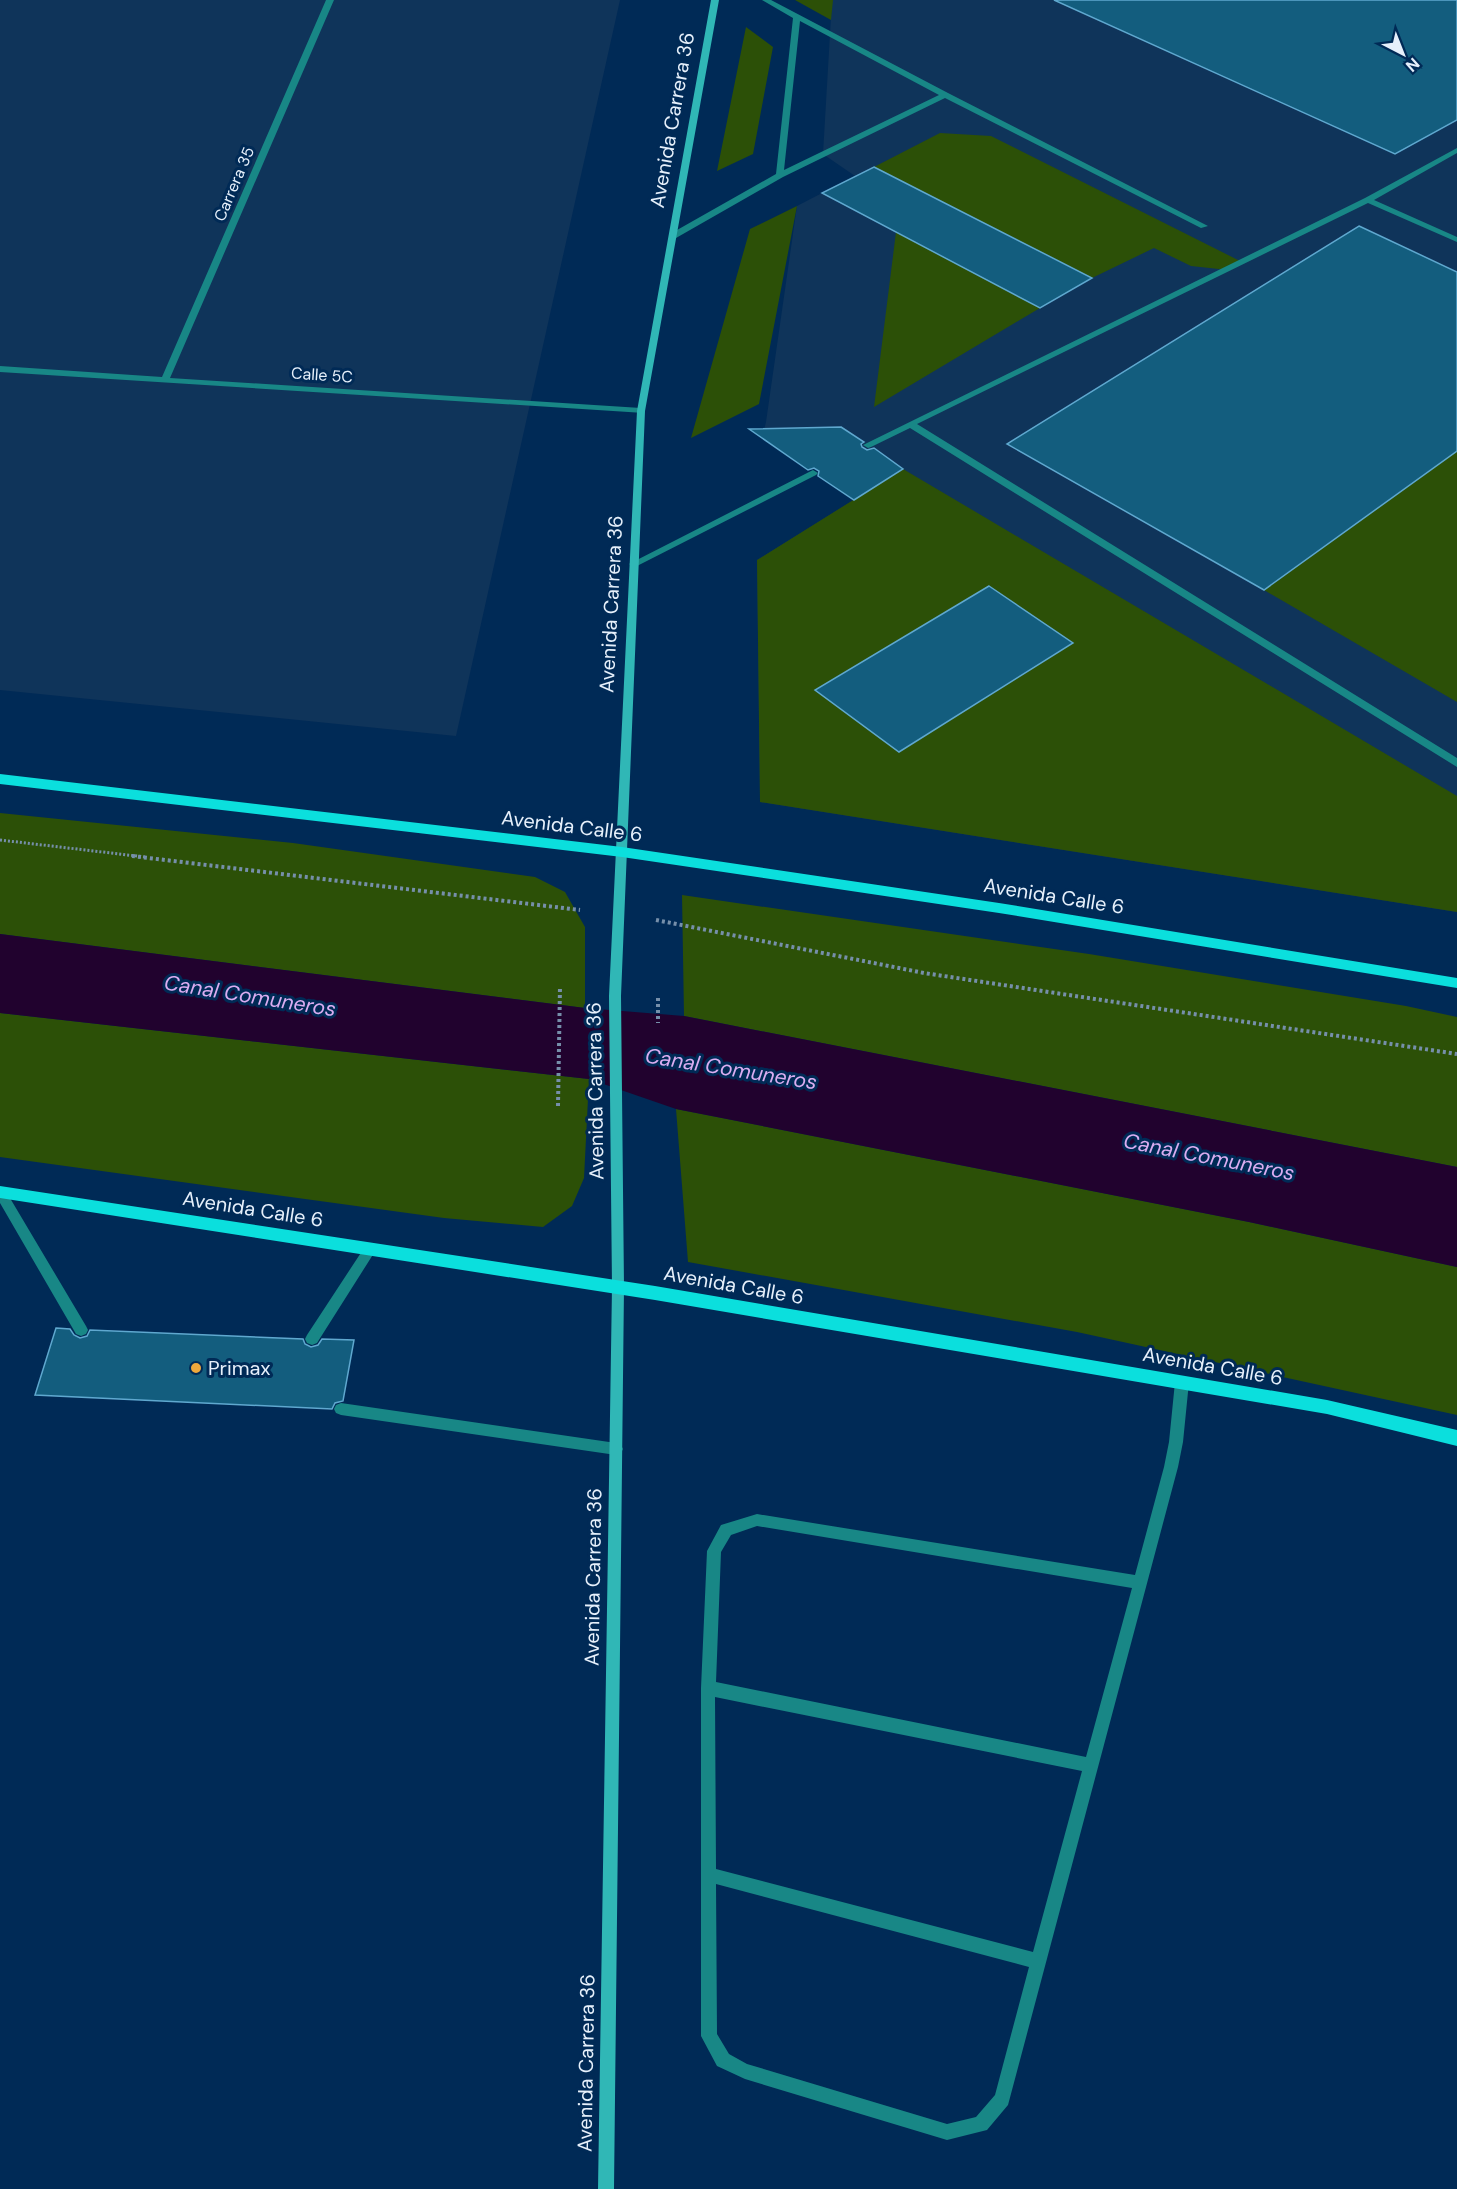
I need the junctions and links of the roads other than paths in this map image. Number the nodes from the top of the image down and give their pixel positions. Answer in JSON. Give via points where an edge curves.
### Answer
{"nodes":[{"id":1,"x":330,"y":0,"type":"edge"},
{"id":2,"x":715,"y":0,"type":"edge"},
{"id":3,"x":766,"y":0,"type":"edge"},
{"id":4,"x":797,"y":16,"type":"junction"},
{"id":5,"x":945,"y":95,"type":"junction"},
{"id":6,"x":1457,"y":150,"type":"edge"},
{"id":7,"x":780,"y":175,"type":"junction"},
{"id":8,"x":1368,"y":200,"type":"junction"},
{"id":9,"x":1204,"y":226,"type":"dead end"},
{"id":10,"x":673,"y":236,"type":"junction"},
{"id":11,"x":1457,"y":240,"type":"edge"},
{"id":12,"x":0,"y":369,"type":"edge"},
{"id":13,"x":165,"y":380,"type":"junction"},
{"id":14,"x":641,"y":411,"type":"junction"},
{"id":15,"x":910,"y":424,"type":"junction"},
{"id":16,"x":868,"y":445,"type":"dead end"},
{"id":17,"x":813,"y":473,"type":"dead end"},
{"id":18,"x":634,"y":564,"type":"junction"},
{"id":19,"x":1457,"y":763,"type":"edge"},
{"id":20,"x":0,"y":779,"type":"edge"},
{"id":21,"x":622,"y":852,"type":"junction"},
{"id":22,"x":1457,"y":983,"type":"edge"},
{"id":23,"x":0,"y":1192,"type":"edge"},
{"id":24,"x":370,"y":1249,"type":"junction"},
{"id":25,"x":618,"y":1287,"type":"junction"},
{"id":26,"x":81,"y":1330,"type":"dead end"},
{"id":27,"x":312,"y":1339,"type":"dead end"},
{"id":28,"x":1182,"y":1382,"type":"junction"},
{"id":29,"x":341,"y":1409,"type":"dead end"},
{"id":30,"x":1457,"y":1438,"type":"edge"},
{"id":31,"x":615,"y":1449,"type":"junction"},
{"id":32,"x":1138,"y":1582,"type":"junction"},
{"id":33,"x":708,"y":1688,"type":"junction"},
{"id":34,"x":1090,"y":1766,"type":"junction"},
{"id":35,"x":710,"y":1875,"type":"junction"},
{"id":36,"x":1038,"y":1961,"type":"junction"},
{"id":37,"x":606,"y":2189,"type":"edge"}],
"edges":[{"from":1,"to":13,"type":"street","name":"Carrera 35"},
{"from":2,"to":10,"type":"main road","name":"Avenida Carrera 36"},
{"from":3,"to":4,"type":"street"},
{"from":4,"to":5,"type":"street"},
{"from":4,"to":7,"type":"street"},
{"from":5,"to":7,"type":"street"},
{"from":5,"to":9,"type":"street"},
{"from":6,"to":8,"type":"street"},
{"from":7,"to":10,"type":"street"},
{"from":8,"to":11,"type":"street"},
{"from":8,"to":15,"type":"street"},
{"from":10,"to":14,"type":"main road","name":"Avenida Carrera 36"},
{"from":12,"to":13,"type":"street","name":"Calle 5C"},
{"from":13,"to":14,"type":"street","name":"Calle 5C"},
{"from":14,"to":18,"type":"main road","name":"Avenida Carrera 36"},
{"from":15,"to":16,"type":"street"},
{"from":15,"to":19,"type":"street"},
{"from":17,"to":18,"type":"street"},
{"from":18,"to":21,"type":"main road","name":"Avenida Carrera 36"},
{"from":20,"to":21,"type":"main road","name":"Avenida Calle 6"},
{"from":21,"to":22,"type":"main road","name":"Avenida Calle 6","via":[[999,908]]},
{"from":21,"to":25,"type":"main road","name":"Avenida Carrera 36","via":[[615,996]]},
{"from":23,"to":24,"type":"main road","name":"Avenida Calle 6"},
{"from":23,"to":26,"type":"street"},
{"from":24,"to":25,"type":"main road","name":"Avenida Calle 6"},
{"from":24,"to":27,"type":"street"},
{"from":25,"to":28,"type":"main road","name":"Avenida Calle 6"},
{"from":25,"to":31,"type":"main road","name":"Avenida Carrera 36"},
{"from":28,"to":30,"type":"main road","name":"Avenida Calle 6","via":[[1327,1407]]},
{"from":28,"to":32,"type":"street","via":[[1171,1467]]},
{"from":29,"to":31,"type":"street"},
{"from":31,"to":37,"type":"main road","name":"Avenida Carrera 36"},
{"from":32,"to":33,"type":"street","via":[[757,1520],[726,1530],[714,1551]]},
{"from":32,"to":34,"type":"street"},
{"from":33,"to":34,"type":"street"},
{"from":33,"to":35,"type":"street"},
{"from":34,"to":36,"type":"street"},
{"from":35,"to":36,"type":"street"},
{"from":35,"to":36,"type":"street","via":[[709,2036],[723,2060],[745,2071],[947,2132],[981,2124],[1002,2099]]}]}
